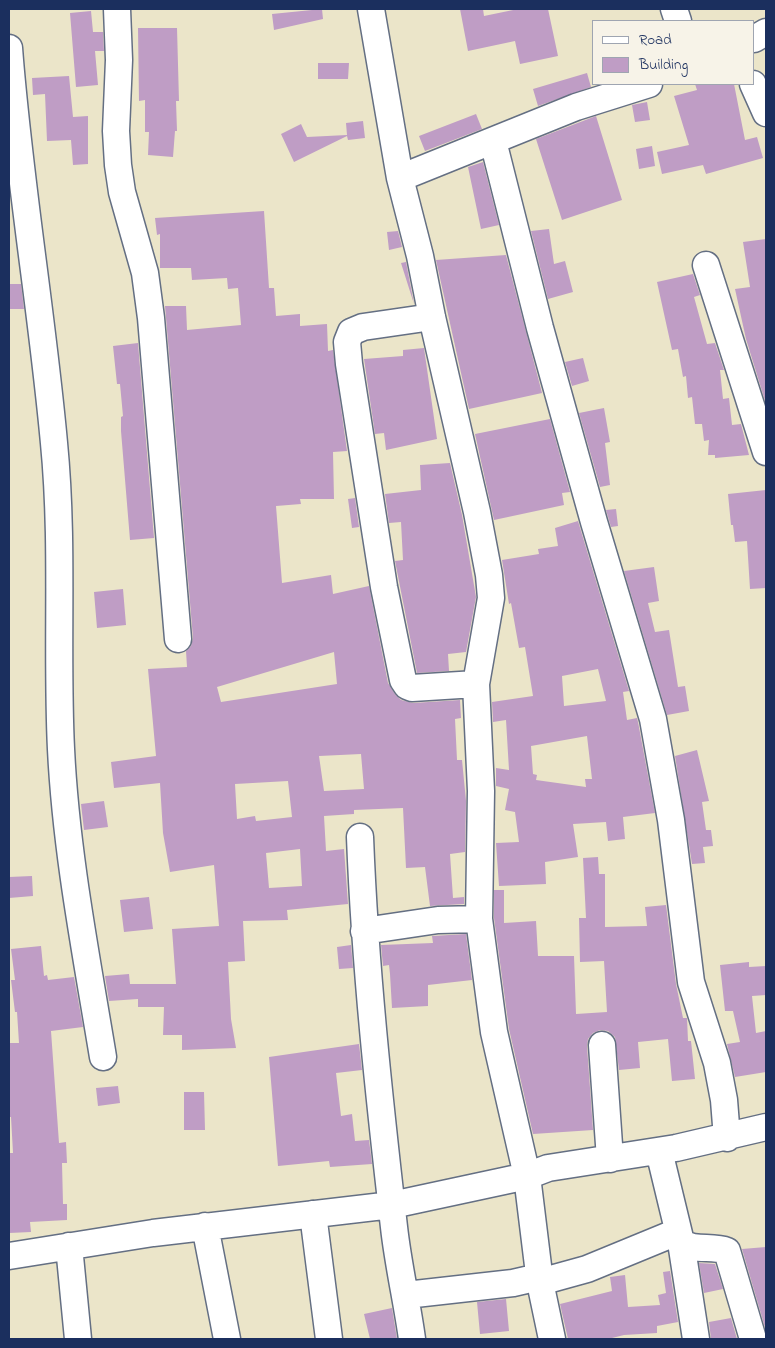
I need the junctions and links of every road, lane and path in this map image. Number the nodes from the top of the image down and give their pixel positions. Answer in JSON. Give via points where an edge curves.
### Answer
{"nodes":[{"id":1,"x":117,"y":9,"type":"edge"},
{"id":2,"x":371,"y":9,"type":"edge"},
{"id":3,"x":766,"y":32,"type":"edge"},
{"id":4,"x":755,"y":38,"type":"edge"},
{"id":5,"x":9,"y":48,"type":"edge"},
{"id":6,"x":646,"y":85,"type":"edge"},
{"id":7,"x":753,"y":85,"type":"edge"},
{"id":8,"x":766,"y":114,"type":"edge"},
{"id":9,"x":493,"y":141,"type":"junction"},
{"id":10,"x":400,"y":178,"type":"junction"},
{"id":11,"x":706,"y":265,"type":"dead end"},
{"id":12,"x":432,"y":317,"type":"junction"},
{"id":13,"x":766,"y":452,"type":"edge"},
{"id":14,"x":178,"y":639,"type":"dead end"},
{"id":15,"x":476,"y":684,"type":"junction"},
{"id":16,"x":360,"y":837,"type":"dead end"},
{"id":17,"x":479,"y":919,"type":"junction"},
{"id":18,"x":364,"y":931,"type":"junction"},
{"id":19,"x":602,"y":1045,"type":"dead end"},
{"id":20,"x":103,"y":1056,"type":"dead end"},
{"id":21,"x":766,"y":1127,"type":"edge"},
{"id":22,"x":727,"y":1138,"type":"junction"},
{"id":23,"x":659,"y":1152,"type":"junction"},
{"id":24,"x":610,"y":1159,"type":"junction"},
{"id":25,"x":527,"y":1176,"type":"junction"},
{"id":26,"x":392,"y":1205,"type":"junction"},
{"id":27,"x":313,"y":1214,"type":"junction"},
{"id":28,"x":205,"y":1226,"type":"junction"},
{"id":29,"x":679,"y":1237,"type":"junction"},
{"id":30,"x":70,"y":1246,"type":"junction"},
{"id":31,"x":9,"y":1256,"type":"edge"},
{"id":32,"x":540,"y":1280,"type":"junction"},
{"id":33,"x":406,"y":1295,"type":"junction"},
{"id":34,"x":78,"y":1339,"type":"edge"},
{"id":35,"x":227,"y":1339,"type":"edge"},
{"id":36,"x":329,"y":1339,"type":"edge"},
{"id":37,"x":412,"y":1339,"type":"edge"},
{"id":38,"x":552,"y":1339,"type":"edge"},
{"id":39,"x":696,"y":1339,"type":"edge"},
{"id":40,"x":754,"y":1339,"type":"edge"}],
"edges":[{"from":1,"to":14,"type":"street","via":[[118,164],[122,192],[145,273]]},
{"from":2,"to":10,"type":"street"},
{"from":3,"to":4,"type":"street"},
{"from":5,"to":20,"type":"street","via":[[18,152],[54,442],[60,522],[58,676],[66,821]]},
{"from":6,"to":9,"type":"street","via":[[576,107]]},
{"from":7,"to":8,"type":"street"},
{"from":9,"to":10,"type":"street"},
{"from":9,"to":22,"type":"street","via":[[540,328],[652,719],[671,820],[691,982],[717,1063]]},
{"from":10,"to":12,"type":"street"},
{"from":11,"to":13,"type":"street"},
{"from":12,"to":15,"type":"street","via":[[478,512],[492,598]]},
{"from":12,"to":15,"type":"street","via":[[351,332],[347,342],[349,364],[384,587],[403,680],[412,688]]},
{"from":15,"to":17,"type":"street","via":[[481,791]]},
{"from":16,"to":18,"type":"street"},
{"from":17,"to":18,"type":"street","via":[[438,920]]},
{"from":17,"to":25,"type":"street","via":[[494,1032]]},
{"from":18,"to":26,"type":"street"},
{"from":19,"to":24,"type":"street"},
{"from":21,"to":22,"type":"street"},
{"from":22,"to":23,"type":"street"},
{"from":23,"to":24,"type":"street"},
{"from":23,"to":29,"type":"street"},
{"from":24,"to":25,"type":"street","via":[[548,1168]]},
{"from":25,"to":26,"type":"street"},
{"from":25,"to":32,"type":"street"},
{"from":26,"to":27,"type":"street"},
{"from":26,"to":33,"type":"street"},
{"from":27,"to":28,"type":"street"},
{"from":27,"to":36,"type":"street"},
{"from":28,"to":30,"type":"street"},
{"from":28,"to":35,"type":"street"},
{"from":29,"to":32,"type":"street","via":[[587,1269]]},
{"from":29,"to":39,"type":"street"},
{"from":29,"to":40,"type":"street","via":[[688,1247],[727,1250]]},
{"from":30,"to":31,"type":"street"},
{"from":30,"to":34,"type":"street"},
{"from":32,"to":33,"type":"street"},
{"from":32,"to":38,"type":"street"},
{"from":33,"to":37,"type":"street"}]}
